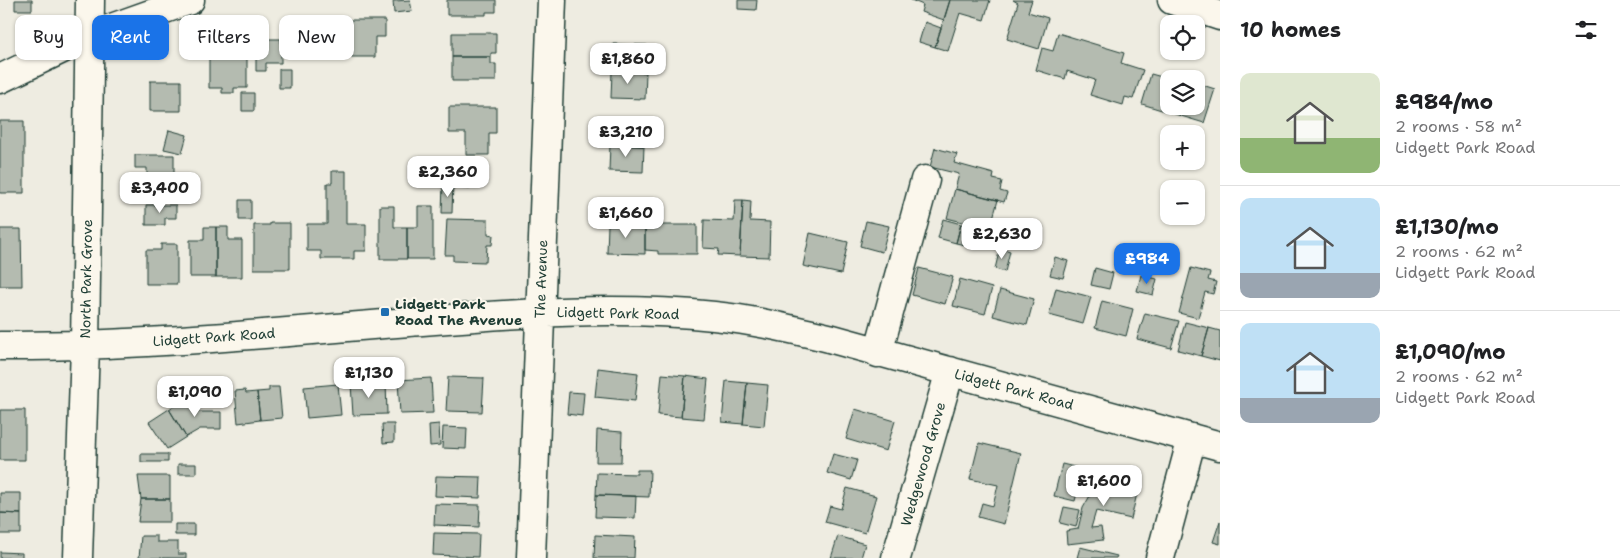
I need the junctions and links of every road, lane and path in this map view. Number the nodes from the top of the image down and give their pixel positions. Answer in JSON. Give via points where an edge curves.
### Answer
{"nodes":[{"id":1,"x":90,"y":0,"type":"edge"},
{"id":2,"x":190,"y":0,"type":"edge"},
{"id":3,"x":552,"y":0,"type":"edge"},
{"id":4,"x":1172,"y":0,"type":"edge"},
{"id":5,"x":1220,"y":16,"type":"edge"},
{"id":6,"x":89,"y":36,"type":"junction"},
{"id":7,"x":0,"y":79,"type":"edge"},
{"id":8,"x":925,"y":180,"type":"dead end"},
{"id":9,"x":540,"y":312,"type":"junction"},
{"id":10,"x":0,"y":346,"type":"edge"},
{"id":11,"x":85,"y":346,"type":"junction"},
{"id":12,"x":878,"y":353,"type":"junction"},
{"id":13,"x":950,"y":371,"type":"junction"},
{"id":14,"x":1192,"y":438,"type":"junction"},
{"id":15,"x":1220,"y":446,"type":"edge"},
{"id":16,"x":78,"y":558,"type":"edge"},
{"id":17,"x":531,"y":558,"type":"edge"},
{"id":18,"x":896,"y":558,"type":"edge"},
{"id":19,"x":1160,"y":558,"type":"edge"}],
"edges":[{"from":1,"to":6,"type":"street","name":"North Park Grove"},
{"from":2,"to":6,"type":"street"},
{"from":3,"to":9,"type":"street","name":"The Avenue"},
{"from":4,"to":5,"type":"street"},
{"from":6,"to":7,"type":"street"},
{"from":6,"to":11,"type":"street","name":"North Park Grove"},
{"from":8,"to":12,"type":"street"},
{"from":9,"to":11,"type":"street","name":"Lidgett Park Road"},
{"from":9,"to":12,"type":"street","name":"Lidgett Park Road","via":[[630,311],[714,316],[766,323]]},
{"from":9,"to":17,"type":"street","name":"The Avenue"},
{"from":10,"to":11,"type":"street","name":"Lidgett Park Road"},
{"from":11,"to":16,"type":"street","name":"North Park Grove"},
{"from":12,"to":13,"type":"street","name":"Lidgett Park Road"},
{"from":13,"to":14,"type":"street","name":"Lidgett Park Road"},
{"from":13,"to":18,"type":"street","name":"Wedgewood Grove"},
{"from":14,"to":15,"type":"street","name":"Lidgett Park Road"},
{"from":14,"to":19,"type":"street"}]}
